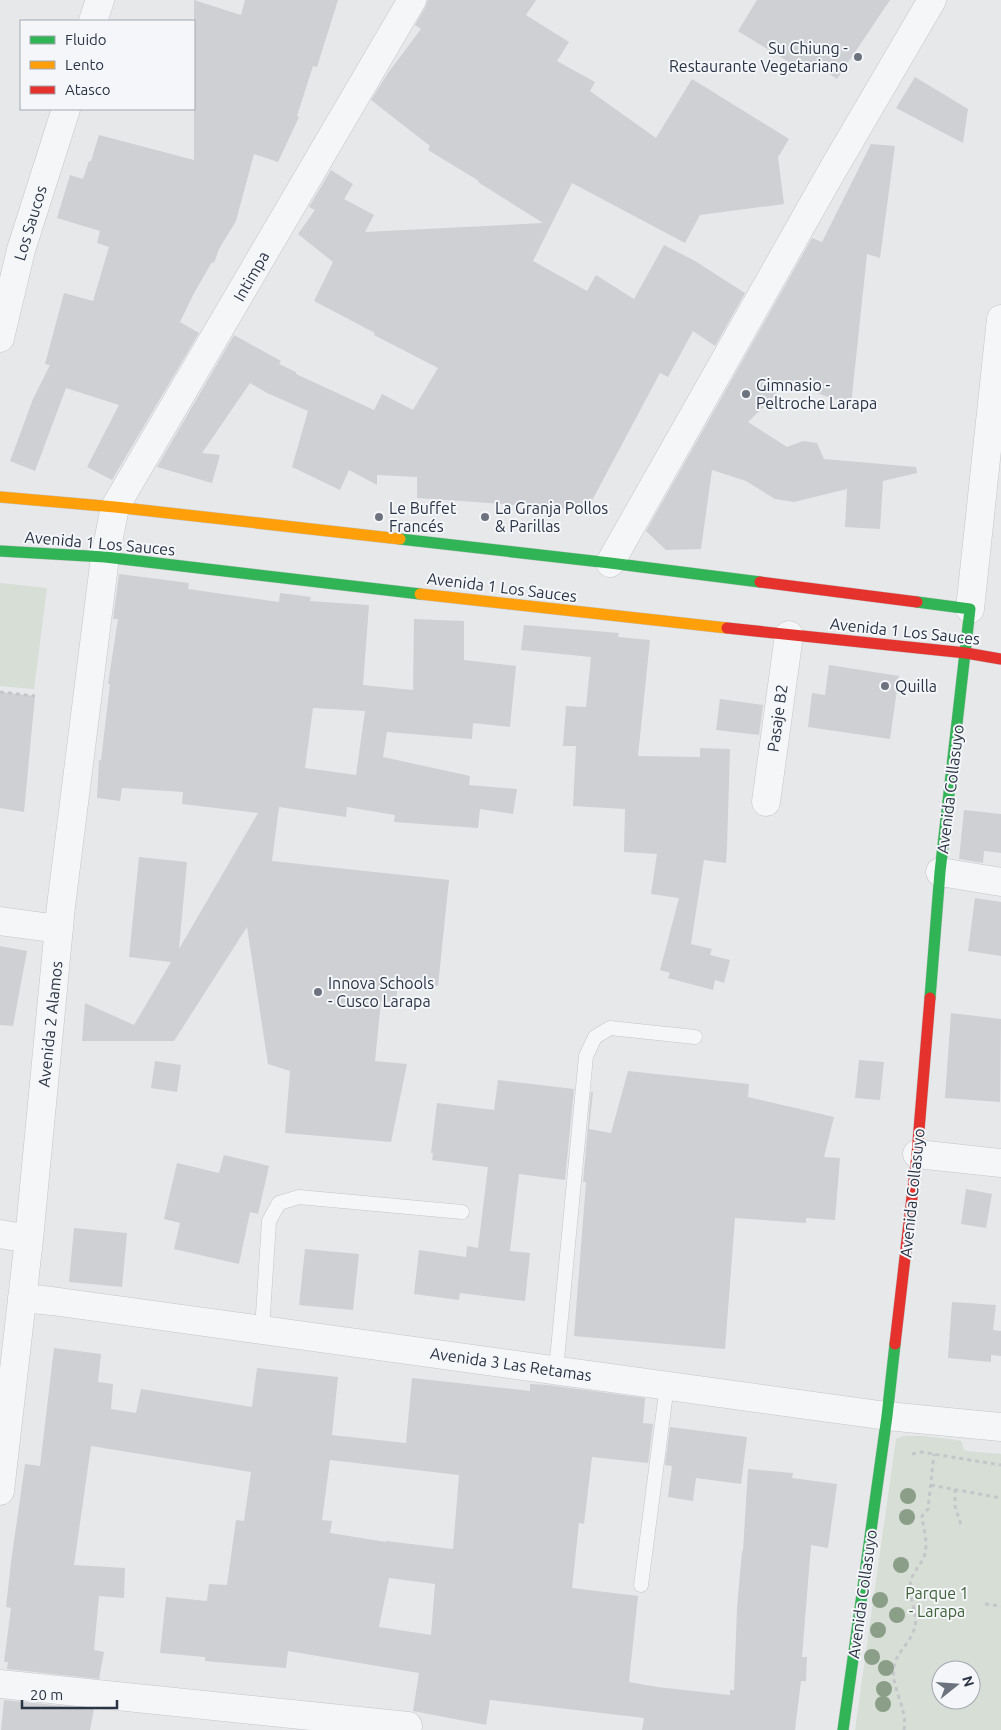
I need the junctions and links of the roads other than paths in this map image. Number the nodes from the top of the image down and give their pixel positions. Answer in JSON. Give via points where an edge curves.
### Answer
{"nodes":[{"id":1,"x":100,"y":0,"type":"edge"},
{"id":2,"x":412,"y":0,"type":"edge"},
{"id":3,"x":932,"y":0,"type":"edge"},
{"id":4,"x":93,"y":20,"type":"edge"},
{"id":5,"x":66,"y":110,"type":"edge"},
{"id":6,"x":1001,"y":319,"type":"edge"},
{"id":7,"x":0,"y":338,"type":"edge"},
{"id":8,"x":0,"y":497,"type":"edge"},
{"id":9,"x":115,"y":507,"type":"junction"},
{"id":10,"x":0,"y":551,"type":"edge"},
{"id":11,"x":104,"y":557,"type":"junction"},
{"id":12,"x":610,"y":563,"type":"junction"},
{"id":13,"x":970,"y":609,"type":"junction"},
{"id":14,"x":790,"y":635,"type":"junction"},
{"id":15,"x":966,"y":653,"type":"junction"},
{"id":16,"x":1001,"y":658,"type":"edge"},
{"id":17,"x":766,"y":802,"type":"dead end"},
{"id":18,"x":940,"y":872,"type":"junction"},
{"id":19,"x":1001,"y":882,"type":"edge"},
{"id":20,"x":0,"y":921,"type":"edge"},
{"id":21,"x":59,"y":929,"type":"junction"},
{"id":22,"x":695,"y":1037,"type":"dead end"},
{"id":23,"x":917,"y":1154,"type":"junction"},
{"id":24,"x":1001,"y":1163,"type":"edge"},
{"id":25,"x":462,"y":1212,"type":"dead end"},
{"id":26,"x":0,"y":1234,"type":"edge"},
{"id":27,"x":29,"y":1239,"type":"junction"},
{"id":28,"x":22,"y":1298,"type":"junction"},
{"id":29,"x":262,"y":1330,"type":"junction"},
{"id":30,"x":8,"y":1344,"type":"edge"},
{"id":31,"x":556,"y":1370,"type":"junction"},
{"id":32,"x":667,"y":1385,"type":"junction"},
{"id":33,"x":887,"y":1416,"type":"junction"},
{"id":34,"x":1001,"y":1427,"type":"edge"},
{"id":35,"x":0,"y":1491,"type":"edge"},
{"id":36,"x":641,"y":1585,"type":"dead end"},
{"id":37,"x":0,"y":1684,"type":"edge"},
{"id":38,"x":408,"y":1726,"type":"dead end"},
{"id":39,"x":843,"y":1730,"type":"edge"}],
"edges":[{"from":1,"to":4,"type":"street"},
{"from":2,"to":9,"type":"street","name":"Intimpa"},
{"from":3,"to":12,"type":"street"},
{"from":5,"to":7,"type":"street","name":"Los Saucos","via":[[21,250]]},
{"from":6,"to":13,"type":"street"},
{"from":8,"to":9,"type":"street","name":"Avenida 1 Los Sauces"},
{"from":9,"to":11,"type":"street","name":"Intimpa"},
{"from":9,"to":12,"type":"street","name":"Avenida 1 Los Sauces"},
{"from":10,"to":11,"type":"street","name":"Avenida 1 Los Sauces"},
{"from":11,"to":14,"type":"street","name":"Avenida 1 Los Sauces"},
{"from":11,"to":21,"type":"street","name":"Avenida 2 Alamos"},
{"from":12,"to":13,"type":"street","name":"Avenida 1 Los Sauces"},
{"from":13,"to":15,"type":"street","name":"Avenida Collasuyo"},
{"from":14,"to":15,"type":"street","name":"Avenida 1 Los Sauces"},
{"from":14,"to":17,"type":"street","name":"Pasaje B2"},
{"from":15,"to":16,"type":"street","name":"Avenida 1 Los Sauces"},
{"from":15,"to":18,"type":"street","name":"Avenida Collasuyo"},
{"from":18,"to":19,"type":"street"},
{"from":18,"to":23,"type":"street","name":"Avenida Collasuyo"},
{"from":20,"to":21,"type":"street"},
{"from":21,"to":27,"type":"street","name":"Avenida 2 Alamos"},
{"from":22,"to":31,"type":"lane","via":[[610,1028],[595,1037],[586,1056]]},
{"from":23,"to":24,"type":"street"},
{"from":23,"to":33,"type":"street","name":"Avenida Collasuyo"},
{"from":25,"to":29,"type":"lane","via":[[299,1197],[279,1203],[269,1221]]},
{"from":26,"to":27,"type":"street"},
{"from":27,"to":28,"type":"street","name":"Avenida 2 Alamos"},
{"from":28,"to":29,"type":"street","name":"Avenida 3 Las Retamas"},
{"from":28,"to":30,"type":"street","name":"Avenida 2 Alamos"},
{"from":29,"to":31,"type":"street","name":"Avenida 3 Las Retamas"},
{"from":30,"to":35,"type":"street","name":"Avenida 2 Alamos"},
{"from":31,"to":32,"type":"street","name":"Avenida 3 Las Retamas"},
{"from":32,"to":33,"type":"street","name":"Avenida 3 Las Retamas"},
{"from":32,"to":36,"type":"lane"},
{"from":33,"to":34,"type":"street","name":"Avenida 3 Las Retamas"},
{"from":33,"to":39,"type":"street","name":"Avenida Collasuyo"},
{"from":37,"to":38,"type":"street"}]}
